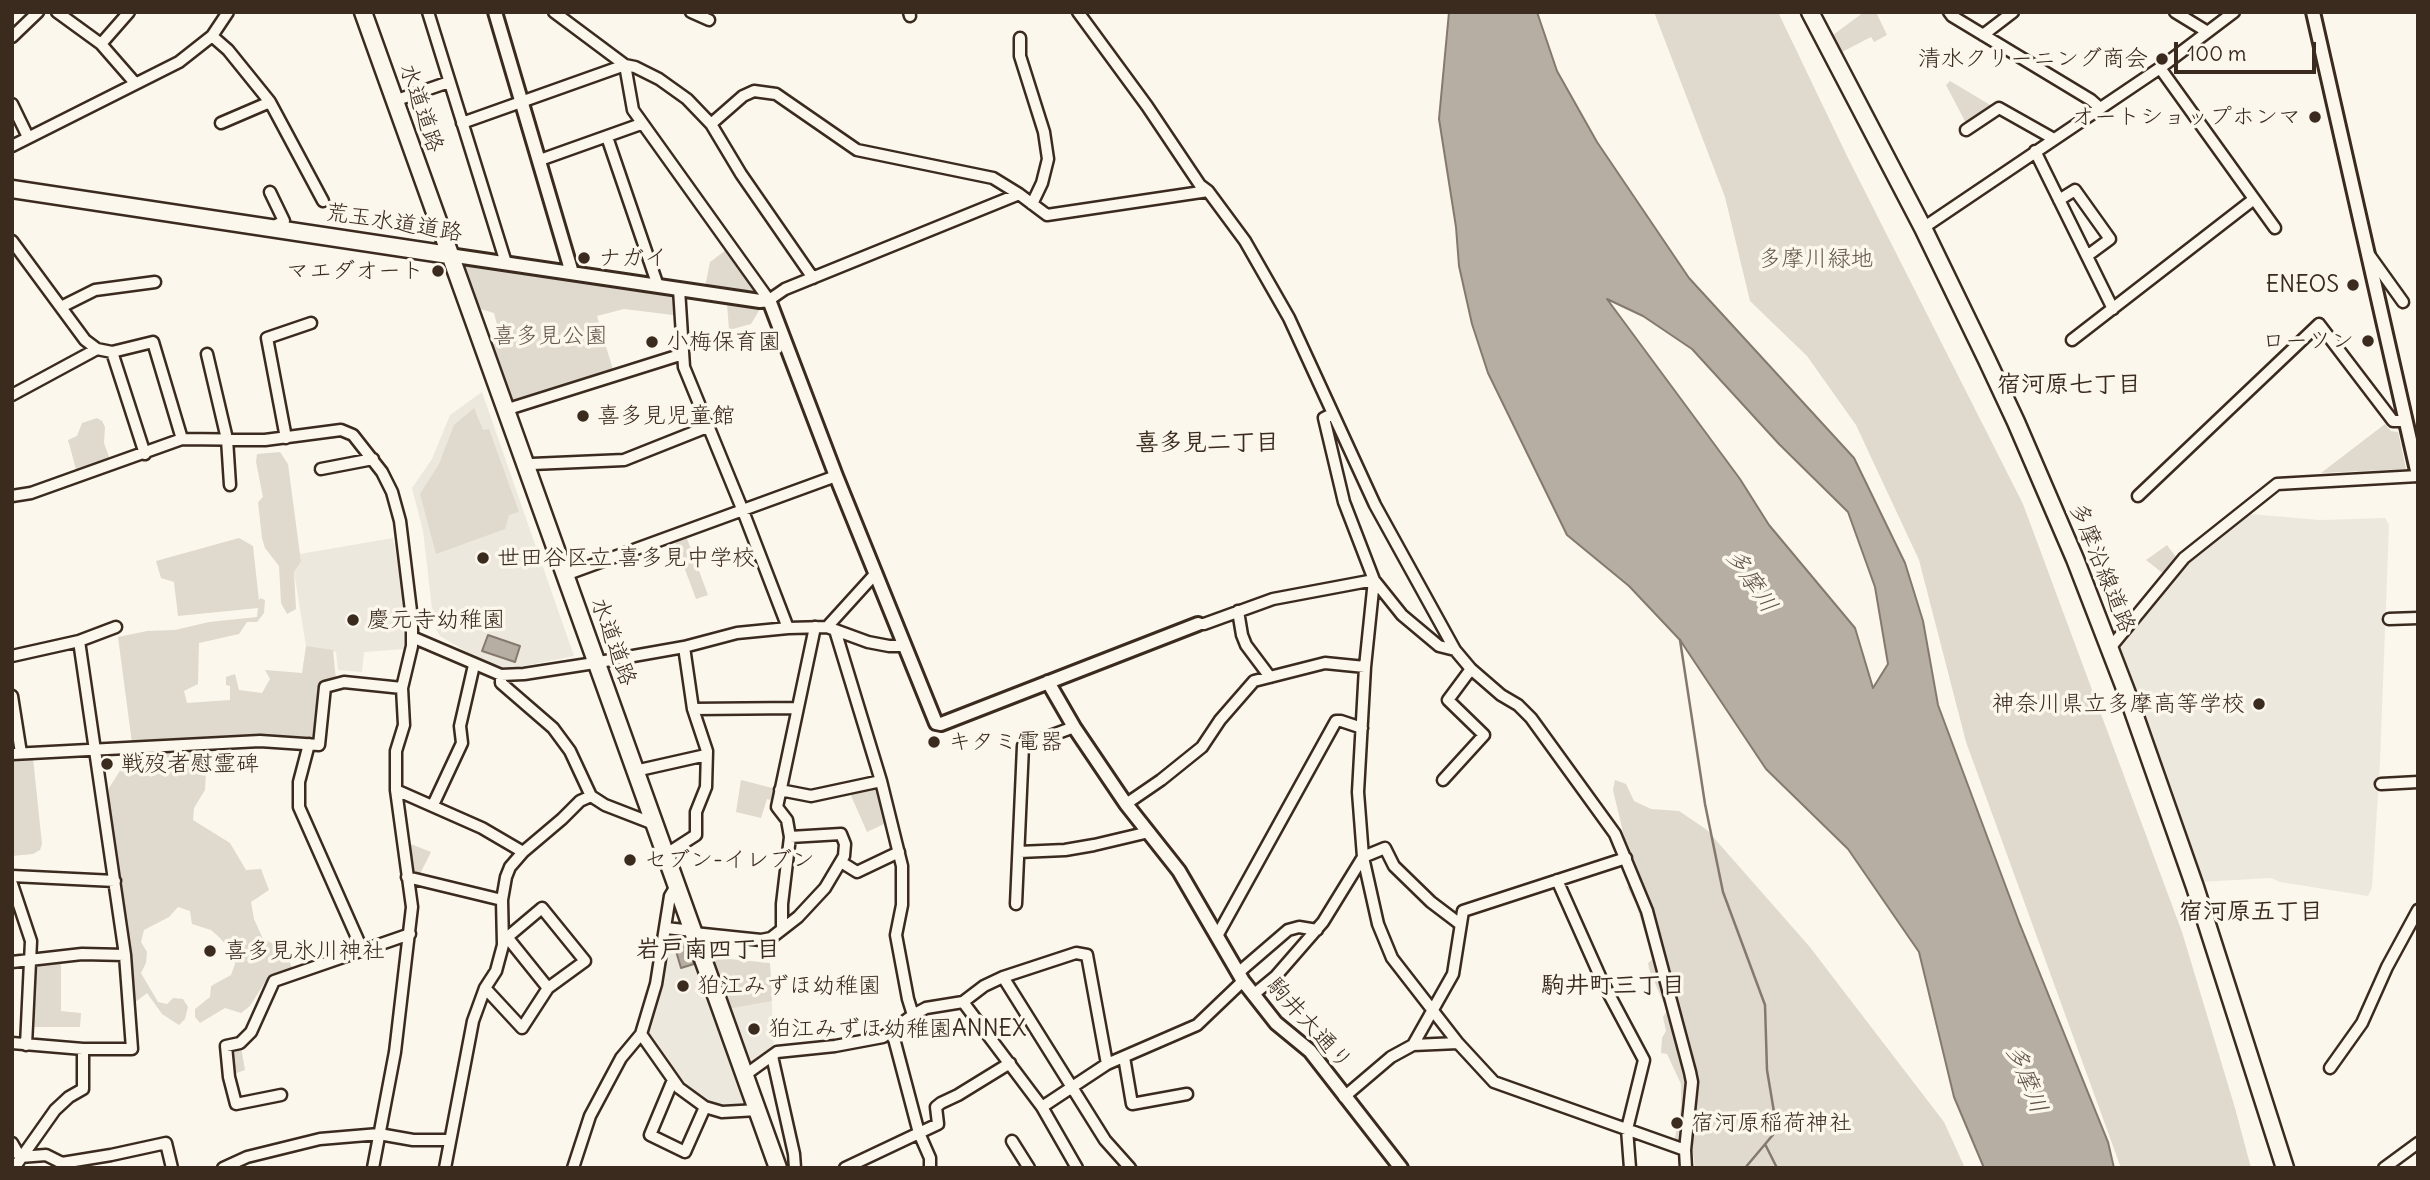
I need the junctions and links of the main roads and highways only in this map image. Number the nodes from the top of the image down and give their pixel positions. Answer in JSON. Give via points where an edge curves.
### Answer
{"nodes":[{"id":1,"x":363,"y":12,"type":"edge"},
{"id":2,"x":1810,"y":12,"type":"edge"},
{"id":3,"x":12,"y":189,"type":"edge"},
{"id":4,"x":449,"y":255,"type":"junction"},
{"id":5,"x":778,"y":1168,"type":"edge"},
{"id":6,"x":2285,"y":1168,"type":"edge"}],
"edges":[{"from":1,"to":4,"type":"main road","name":"水道道路"},
{"from":2,"to":6,"type":"main road","name":"多摩沿線道路","via":[[2017,422],[2110,648],[2195,887]]},
{"from":3,"to":4,"type":"main road","name":"荒玉水道道路"},
{"from":4,"to":5,"type":"main road","name":"水道道路"}]}
